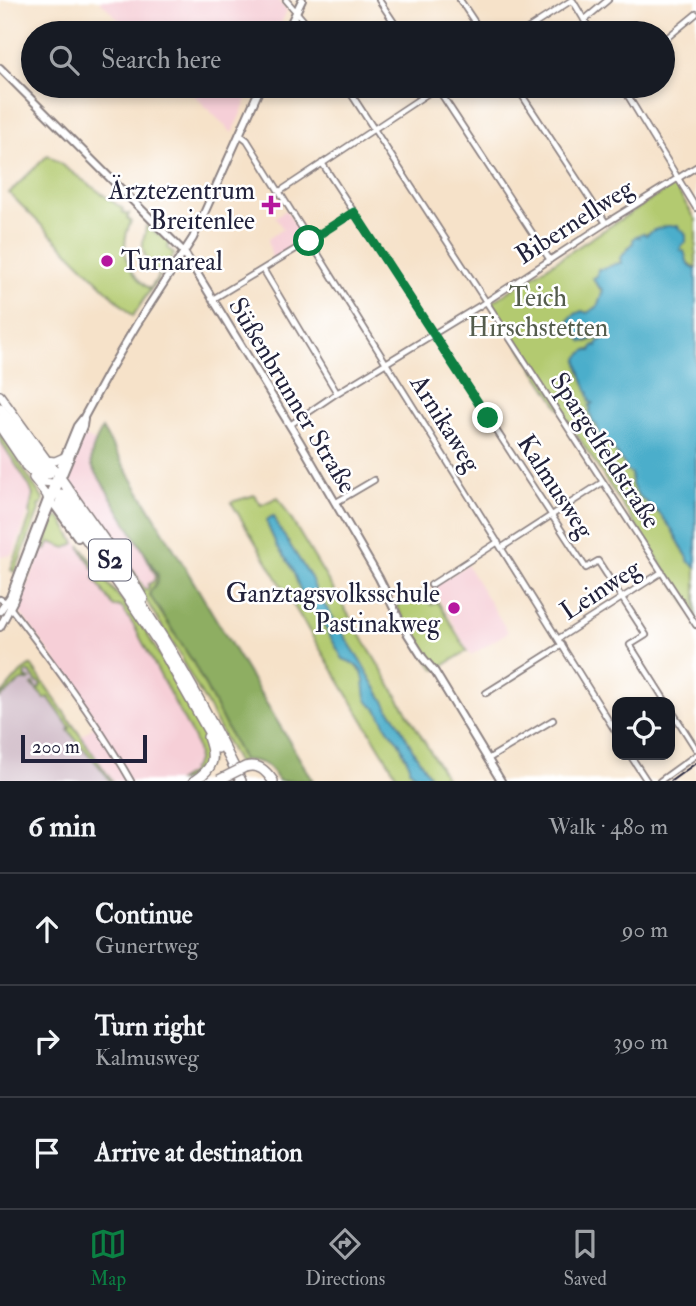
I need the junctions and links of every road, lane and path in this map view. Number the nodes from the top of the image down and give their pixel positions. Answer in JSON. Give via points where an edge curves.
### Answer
{"nodes":[{"id":1,"x":286,"y":0,"type":"edge"},
{"id":2,"x":302,"y":0,"type":"edge"},
{"id":3,"x":379,"y":0,"type":"edge"},
{"id":4,"x":460,"y":0,"type":"edge"},
{"id":5,"x":572,"y":0,"type":"edge"},
{"id":6,"x":608,"y":0,"type":"edge"},
{"id":7,"x":297,"y":11,"type":"junction"},
{"id":8,"x":696,"y":14,"type":"edge"},
{"id":9,"x":584,"y":20,"type":"joint"},
{"id":10,"x":292,"y":21,"type":"edge"},
{"id":11,"x":304,"y":21,"type":"edge"},
{"id":12,"x":393,"y":21,"type":"edge"},
{"id":13,"x":474,"y":21,"type":"edge"},
{"id":14,"x":540,"y":21,"type":"edge"},
{"id":15,"x":675,"y":31,"type":"edge"},
{"id":16,"x":0,"y":68,"type":"edge"},
{"id":17,"x":21,"y":89,"type":"edge"},
{"id":18,"x":30,"y":98,"type":"edge"},
{"id":19,"x":256,"y":98,"type":"edge"},
{"id":20,"x":354,"y":98,"type":"edge"},
{"id":21,"x":419,"y":98,"type":"edge"},
{"id":22,"x":445,"y":98,"type":"edge"},
{"id":23,"x":524,"y":98,"type":"edge"},
{"id":24,"x":629,"y":98,"type":"edge"},
{"id":25,"x":374,"y":129,"type":"junction"},
{"id":26,"x":239,"y":135,"type":"junction"},
{"id":27,"x":322,"y":163,"type":"junction"},
{"id":28,"x":696,"y":167,"type":"edge"},
{"id":29,"x":677,"y":178,"type":"junction"},
{"id":30,"x":279,"y":192,"type":"junction"},
{"id":31,"x":696,"y":208,"type":"edge"},
{"id":32,"x":354,"y":212,"type":"junction"},
{"id":33,"x":606,"y":223,"type":"junction"},
{"id":34,"x":309,"y":241,"type":"junction"},
{"id":35,"x":184,"y":251,"type":"junction"},
{"id":36,"x":550,"y":260,"type":"junction"},
{"id":37,"x":263,"y":269,"type":"junction"},
{"id":38,"x":213,"y":299,"type":"junction"},
{"id":39,"x":487,"y":301,"type":"junction"},
{"id":40,"x":435,"y":334,"type":"junction"},
{"id":41,"x":386,"y":364,"type":"junction"},
{"id":42,"x":337,"y":393,"type":"junction"},
{"id":43,"x":0,"y":396,"type":"edge"},
{"id":44,"x":0,"y":408,"type":"edge"},
{"id":45,"x":84,"y":417,"type":"junction"},
{"id":46,"x":0,"y":419,"type":"edge"},
{"id":47,"x":290,"y":425,"type":"junction"},
{"id":48,"x":0,"y":428,"type":"edge"},
{"id":49,"x":64,"y":457,"type":"junction"},
{"id":50,"x":46,"y":460,"type":"junction"},
{"id":51,"x":25,"y":466,"type":"junction"},
{"id":52,"x":52,"y":478,"type":"junction"},
{"id":53,"x":374,"y":480,"type":"dead end"},
{"id":54,"x":603,"y":482,"type":"junction"},
{"id":55,"x":59,"y":498,"type":"junction"},
{"id":56,"x":335,"y":503,"type":"junction"},
{"id":57,"x":62,"y":514,"type":"junction"},
{"id":58,"x":551,"y":514,"type":"junction"},
{"id":59,"x":45,"y":518,"type":"junction"},
{"id":60,"x":78,"y":538,"type":"joint"},
{"id":61,"x":498,"y":542,"type":"junction"},
{"id":62,"x":501,"y":548,"type":"junction"},
{"id":63,"x":662,"y":572,"type":"junction"},
{"id":64,"x":431,"y":585,"type":"dead end"},
{"id":65,"x":622,"y":597,"type":"junction"},
{"id":66,"x":5,"y":603,"type":"edge"},
{"id":67,"x":0,"y":611,"type":"edge"},
{"id":68,"x":139,"y":613,"type":"junction"},
{"id":69,"x":696,"y":625,"type":"edge"},
{"id":70,"x":0,"y":627,"type":"edge"},
{"id":71,"x":558,"y":639,"type":"junction"},
{"id":72,"x":562,"y":645,"type":"junction"},
{"id":73,"x":486,"y":693,"type":"dead end"},
{"id":74,"x":663,"y":697,"type":"edge"},
{"id":75,"x":675,"y":716,"type":"edge"},
{"id":76,"x":203,"y":719,"type":"junction"},
{"id":77,"x":553,"y":720,"type":"dead end"},
{"id":78,"x":612,"y":726,"type":"edge"},
{"id":79,"x":696,"y":749,"type":"edge"},
{"id":80,"x":696,"y":755,"type":"edge"},
{"id":81,"x":488,"y":759,"type":"junction"},
{"id":82,"x":633,"y":760,"type":"edge"},
{"id":83,"x":218,"y":780,"type":"edge"},
{"id":84,"x":131,"y":781,"type":"edge"},
{"id":85,"x":194,"y":781,"type":"edge"},
{"id":86,"x":235,"y":781,"type":"edge"},
{"id":87,"x":241,"y":781,"type":"edge"},
{"id":88,"x":273,"y":781,"type":"edge"},
{"id":89,"x":501,"y":781,"type":"edge"},
{"id":90,"x":647,"y":781,"type":"edge"},
{"id":91,"x":660,"y":781,"type":"edge"}],
"edges":[{"from":1,"to":7,"type":"street"},
{"from":2,"to":7,"type":"main road"},
{"from":3,"to":12,"type":"street"},
{"from":4,"to":13,"type":"street"},
{"from":5,"to":9,"type":"street"},
{"from":5,"to":14,"type":"street"},
{"from":6,"to":9,"type":"street"},
{"from":7,"to":10,"type":"main road"},
{"from":7,"to":11,"type":"street"},
{"from":8,"to":15,"type":"street"},
{"from":16,"to":17,"type":"main road","name":"Süßenbrunner Straße"},
{"from":18,"to":35,"type":"main road","name":"Süßenbrunner Straße"},
{"from":19,"to":26,"type":"main road"},
{"from":20,"to":25,"type":"street","name":"Spargelfeldstraße"},
{"from":21,"to":25,"type":"street"},
{"from":22,"to":36,"type":"street"},
{"from":23,"to":33,"type":"street"},
{"from":24,"to":29,"type":"street"},
{"from":25,"to":27,"type":"street"},
{"from":25,"to":39,"type":"street","name":"Spargelfeldstraße"},
{"from":26,"to":30,"type":"street","name":"Arnikaweg"},
{"from":26,"to":35,"type":"main road"},
{"from":27,"to":30,"type":"street"},
{"from":27,"to":32,"type":"street","name":"Kalmusweg"},
{"from":28,"to":29,"type":"street","name":"Bibernellweg"},
{"from":29,"to":31,"type":"street"},
{"from":29,"to":33,"type":"street","name":"Bibernellweg"},
{"from":30,"to":34,"type":"street","name":"Arnikaweg"},
{"from":32,"to":34,"type":"street"},
{"from":32,"to":40,"type":"street","name":"Kalmusweg"},
{"from":33,"to":36,"type":"street","name":"Bibernellweg"},
{"from":34,"to":37,"type":"street"},
{"from":34,"to":41,"type":"street","name":"Arnikaweg"},
{"from":35,"to":38,"type":"main road","name":"Süßenbrunner Straße"},
{"from":35,"to":45,"type":"main road"},
{"from":36,"to":39,"type":"street","name":"Bibernellweg"},
{"from":37,"to":38,"type":"street"},
{"from":37,"to":42,"type":"street"},
{"from":38,"to":47,"type":"main road","name":"Süßenbrunner Straße"},
{"from":39,"to":40,"type":"street","name":"Bibernellweg"},
{"from":39,"to":54,"type":"street","name":"Spargelfeldstraße"},
{"from":40,"to":41,"type":"street","name":"Bibernellweg"},
{"from":40,"to":58,"type":"street","name":"Kalmusweg"},
{"from":41,"to":42,"type":"street","name":"Bibernellweg"},
{"from":41,"to":61,"type":"street","name":"Arnikaweg"},
{"from":42,"to":47,"type":"street","name":"Bibernellweg"},
{"from":43,"to":50,"type":"main road"},
{"from":44,"to":52,"type":"highway"},
{"from":45,"to":49,"type":"main road"},
{"from":45,"to":52,"type":"main road"},
{"from":46,"to":52,"type":"highway"},
{"from":47,"to":56,"type":"main road","name":"Süßenbrunner Straße"},
{"from":48,"to":51,"type":"main road"},
{"from":49,"to":50,"type":"main road"},
{"from":49,"to":52,"type":"main road"},
{"from":50,"to":52,"type":"main road"},
{"from":51,"to":52,"type":"main road","via":[[42,482]]},
{"from":51,"to":55,"type":"main road"},
{"from":52,"to":55,"type":"highway"},
{"from":52,"to":55,"type":"main road"},
{"from":53,"to":56,"type":"street"},
{"from":54,"to":58,"type":"street"},
{"from":54,"to":63,"type":"street","name":"Spargelfeldstraße"},
{"from":55,"to":57,"type":"main road"},
{"from":55,"to":59,"type":"main road"},
{"from":55,"to":66,"type":"main road"},
{"from":55,"to":68,"type":"highway","number":"S2"},
{"from":55,"to":87,"type":"highway","number":"S2","via":[[153,622]]},
{"from":56,"to":81,"type":"main road","name":"Süßenbrunner Straße","via":[[409,636]]},
{"from":57,"to":59,"type":"main road"},
{"from":57,"to":60,"type":"main road"},
{"from":58,"to":62,"type":"street"},
{"from":58,"to":65,"type":"street","name":"Kalmusweg","via":[[586,568],[598,561]]},
{"from":59,"to":66,"type":"main road"},
{"from":60,"to":68,"type":"highway"},
{"from":61,"to":62,"type":"street","name":"Arnikaweg"},
{"from":61,"to":64,"type":"street"},
{"from":62,"to":71,"type":"street","name":"Arnikaweg"},
{"from":63,"to":65,"type":"street","name":"Leinweg"},
{"from":63,"to":69,"type":"street","name":"Spargelfeldstraße"},
{"from":65,"to":71,"type":"street","name":"Leinweg"},
{"from":65,"to":74,"type":"street","name":"Kalmusweg","via":[[646,635],[630,645]]},
{"from":66,"to":67,"type":"main road"},
{"from":66,"to":70,"type":"main road"},
{"from":66,"to":84,"type":"street","via":[[48,657]]},
{"from":68,"to":76,"type":"highway","number":"S2"},
{"from":71,"to":72,"type":"street","name":"Arnikaweg"},
{"from":72,"to":73,"type":"street","name":"Leinweg"},
{"from":72,"to":78,"type":"street","name":"Arnikaweg"},
{"from":75,"to":79,"type":"street"},
{"from":76,"to":85,"type":"highway","via":[[211,765]]},
{"from":76,"to":86,"type":"highway","number":"S2"},
{"from":77,"to":81,"type":"street"},
{"from":80,"to":91,"type":"street"},
{"from":81,"to":89,"type":"main road","name":"Süßenbrunner Straße"},
{"from":82,"to":90,"type":"street"},
{"from":83,"to":88,"type":"highway","bridge":true,"via":[[253,766]]}]}
